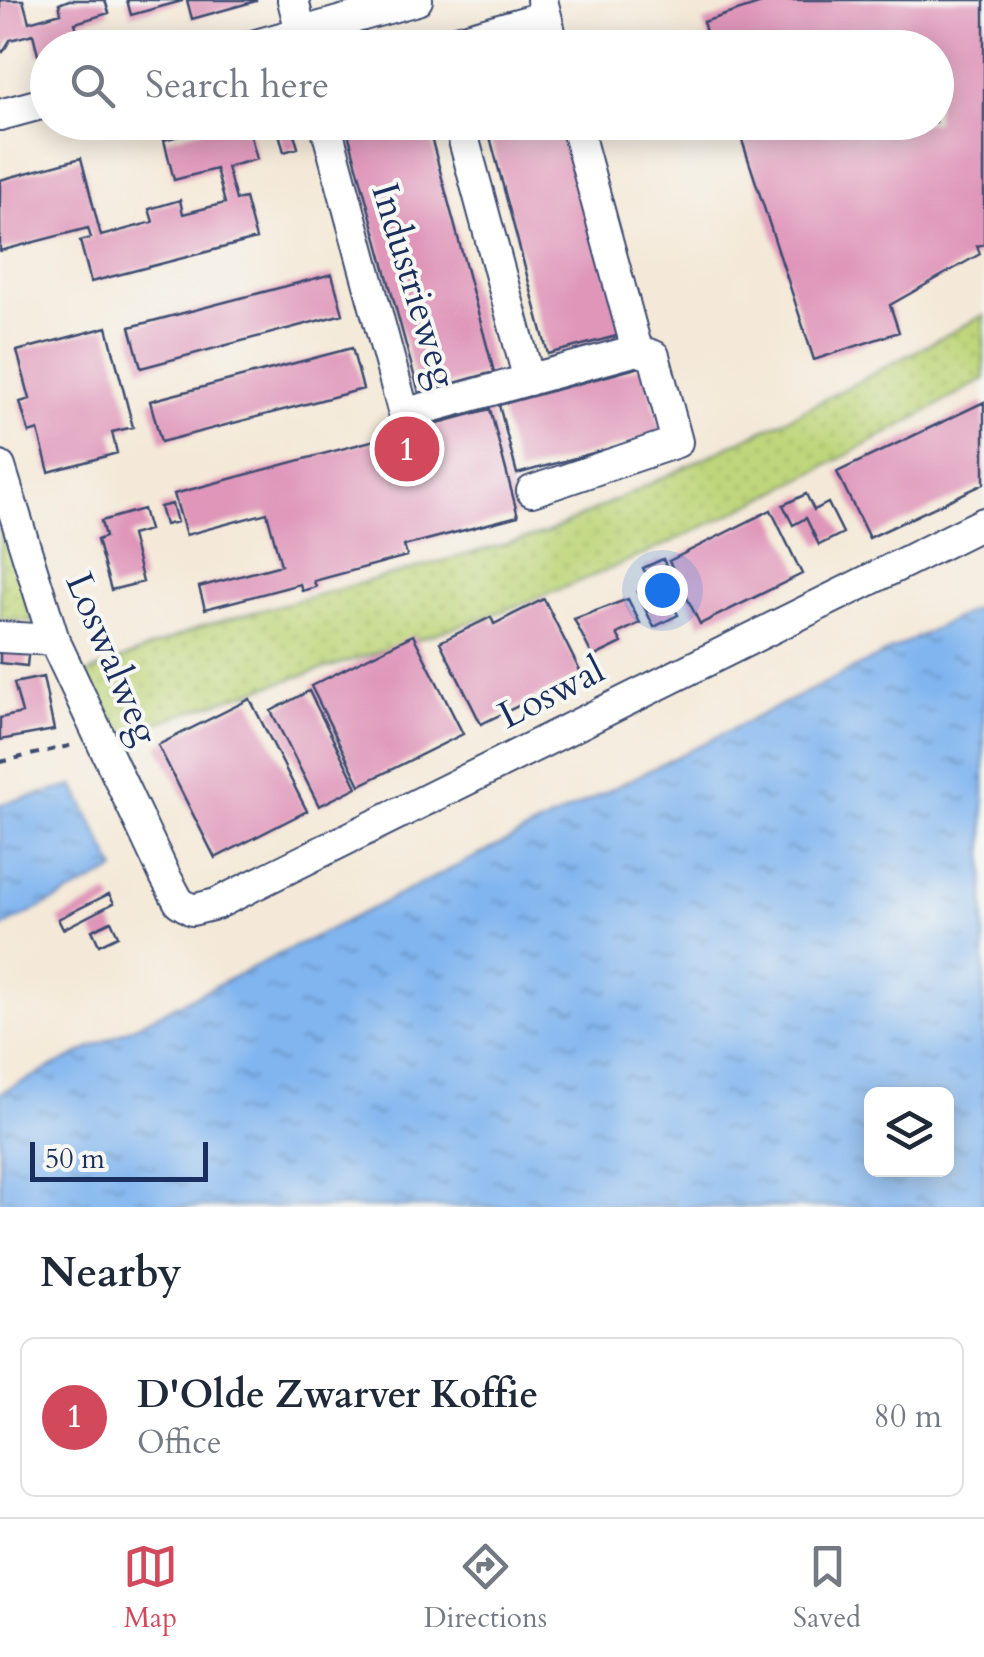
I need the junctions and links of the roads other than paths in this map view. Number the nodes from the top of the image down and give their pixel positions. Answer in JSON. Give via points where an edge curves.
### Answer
{"nodes":[{"id":1,"x":293,"y":0,"type":"edge"},
{"id":2,"x":416,"y":0,"type":"edge"},
{"id":3,"x":426,"y":0,"type":"edge"},
{"id":4,"x":544,"y":8,"type":"edge"},
{"id":5,"x":300,"y":30,"type":"edge"},
{"id":6,"x":331,"y":30,"type":"edge"},
{"id":7,"x":432,"y":30,"type":"edge"},
{"id":8,"x":483,"y":30,"type":"edge"},
{"id":9,"x":30,"y":107,"type":"edge"},
{"id":10,"x":0,"y":115,"type":"edge"},
{"id":11,"x":331,"y":140,"type":"edge"},
{"id":12,"x":464,"y":140,"type":"edge"},
{"id":13,"x":580,"y":140,"type":"edge"},
{"id":14,"x":637,"y":350,"type":"junction"},
{"id":15,"x":529,"y":380,"type":"junction"},
{"id":16,"x":0,"y":467,"type":"edge"},
{"id":17,"x":532,"y":491,"type":"dead end"},
{"id":18,"x":984,"y":522,"type":"edge"},
{"id":19,"x":0,"y":637,"type":"edge"},
{"id":20,"x":54,"y":640,"type":"junction"},
{"id":21,"x":165,"y":876,"type":"joint"}],
"edges":[{"from":1,"to":5,"type":"street"},
{"from":2,"to":6,"type":"street"},
{"from":3,"to":7,"type":"street"},
{"from":4,"to":8,"type":"street"},
{"from":9,"to":10,"type":"street"},
{"from":11,"to":15,"type":"street","name":"Industrieweg","via":[[404,414]]},
{"from":12,"to":15,"type":"street"},
{"from":13,"to":14,"type":"street"},
{"from":14,"to":15,"type":"street","name":"Industrieweg"},
{"from":14,"to":17,"type":"street","via":[[654,356],[676,442]]},
{"from":16,"to":20,"type":"street","name":"Loswalweg"},
{"from":18,"to":21,"type":"street","name":"Loswal","via":[[216,904],[192,910],[178,902]]},
{"from":19,"to":20,"type":"street"},
{"from":20,"to":21,"type":"street","name":"Loswalweg"}]}
